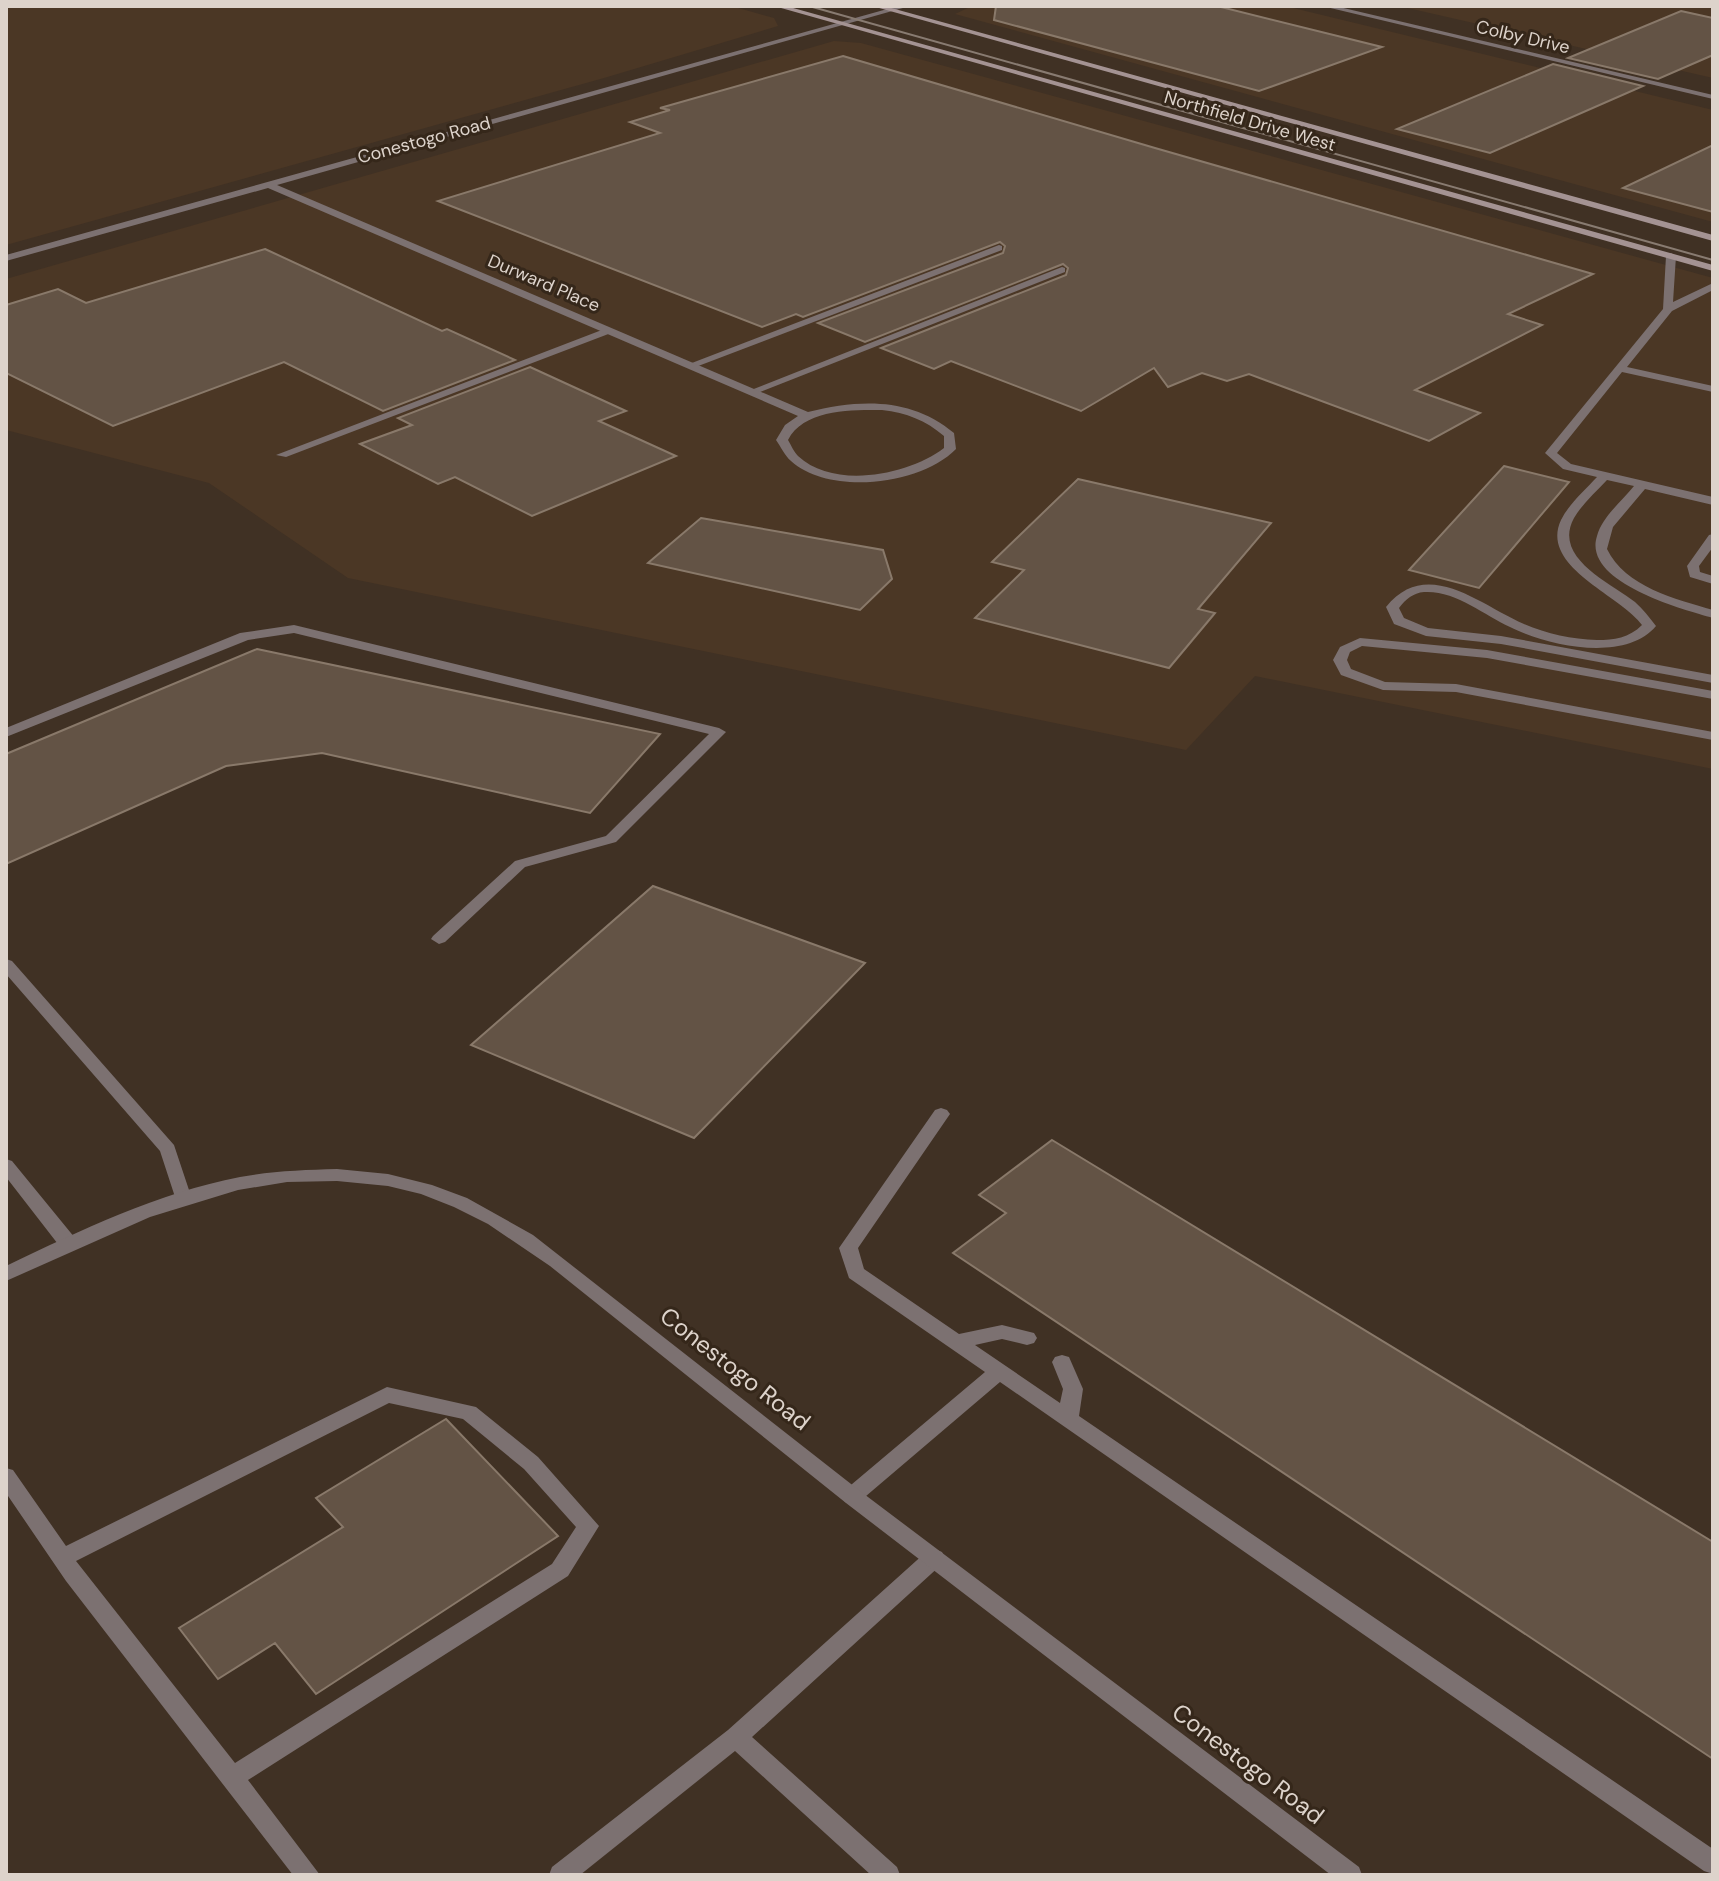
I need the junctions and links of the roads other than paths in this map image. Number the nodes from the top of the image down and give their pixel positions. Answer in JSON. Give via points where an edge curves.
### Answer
{"nodes":[{"id":1,"x":778,"y":6,"type":"edge"},
{"id":2,"x":876,"y":6,"type":"edge"},
{"id":3,"x":906,"y":6,"type":"edge"},
{"id":4,"x":1326,"y":6,"type":"edge"},
{"id":5,"x":891,"y":10,"type":"junction"},
{"id":6,"x":842,"y":24,"type":"junction"},
{"id":7,"x":1713,"y":97,"type":"edge"},
{"id":8,"x":267,"y":184,"type":"junction"},
{"id":9,"x":1713,"y":238,"type":"edge"},
{"id":10,"x":999,"y":248,"type":"dead end"},
{"id":11,"x":1671,"y":256,"type":"junction"},
{"id":12,"x":6,"y":258,"type":"edge"},
{"id":13,"x":1713,"y":268,"type":"edge"},
{"id":14,"x":1062,"y":270,"type":"dead end"},
{"id":15,"x":1713,"y":286,"type":"edge"},
{"id":16,"x":1668,"y":309,"type":"junction"},
{"id":17,"x":607,"y":331,"type":"junction"},
{"id":18,"x":689,"y":366,"type":"junction"},
{"id":19,"x":1622,"y":369,"type":"junction"},
{"id":20,"x":1713,"y":389,"type":"edge"},
{"id":21,"x":751,"y":392,"type":"junction"},
{"id":22,"x":807,"y":416,"type":"junction"},
{"id":23,"x":282,"y":455,"type":"dead end"},
{"id":24,"x":1604,"y":476,"type":"junction"},
{"id":25,"x":1642,"y":484,"type":"junction"},
{"id":26,"x":1713,"y":501,"type":"edge"},
{"id":27,"x":1713,"y":538,"type":"edge"},
{"id":28,"x":1713,"y":580,"type":"edge"},
{"id":29,"x":1713,"y":614,"type":"edge"},
{"id":30,"x":1713,"y":679,"type":"edge"},
{"id":31,"x":1713,"y":695,"type":"edge"},
{"id":32,"x":6,"y":733,"type":"edge"},
{"id":33,"x":1713,"y":736,"type":"edge"},
{"id":34,"x":439,"y":939,"type":"dead end"},
{"id":35,"x":6,"y":964,"type":"edge"},
{"id":36,"x":941,"y":1114,"type":"dead end"},
{"id":37,"x":6,"y":1165,"type":"edge"},
{"id":38,"x":182,"y":1196,"type":"junction"},
{"id":39,"x":68,"y":1243,"type":"junction"},
{"id":40,"x":6,"y":1274,"type":"edge"},
{"id":41,"x":1027,"y":1338,"type":"dead end"},
{"id":42,"x":957,"y":1342,"type":"junction"},
{"id":43,"x":1062,"y":1362,"type":"dead end"},
{"id":44,"x":999,"y":1372,"type":"junction"},
{"id":45,"x":1068,"y":1418,"type":"junction"},
{"id":46,"x":6,"y":1476,"type":"edge"},
{"id":47,"x":852,"y":1496,"type":"junction"},
{"id":48,"x":62,"y":1558,"type":"junction"},
{"id":49,"x":934,"y":1558,"type":"junction"},
{"id":50,"x":736,"y":1737,"type":"junction"},
{"id":51,"x":232,"y":1777,"type":"junction"},
{"id":52,"x":1713,"y":1863,"type":"edge"},
{"id":53,"x":308,"y":1875,"type":"edge"},
{"id":54,"x":561,"y":1875,"type":"edge"},
{"id":55,"x":888,"y":1875,"type":"edge"},
{"id":56,"x":1350,"y":1875,"type":"edge"}],
"edges":[{"from":1,"to":6,"type":"main road","name":"Northfield Drive West"},
{"from":2,"to":5,"type":"main road","name":"Northfield Drive West"},
{"from":3,"to":5,"type":"street"},
{"from":4,"to":7,"type":"street","name":"Colby Drive"},
{"from":5,"to":6,"type":"street"},
{"from":5,"to":9,"type":"main road","name":"Northfield Drive West"},
{"from":6,"to":8,"type":"street","name":"Conestogo Road"},
{"from":6,"to":11,"type":"main road","name":"Northfield Drive West"},
{"from":8,"to":12,"type":"street","name":"Conestogo Road"},
{"from":8,"to":17,"type":"street","name":"Durward Place"},
{"from":10,"to":18,"type":"street"},
{"from":11,"to":13,"type":"main road","name":"Northfield Drive West"},
{"from":11,"to":16,"type":"street"},
{"from":14,"to":21,"type":"street"},
{"from":15,"to":16,"type":"street"},
{"from":16,"to":19,"type":"street"},
{"from":17,"to":18,"type":"street","name":"Durward Place"},
{"from":17,"to":23,"type":"street"},
{"from":18,"to":21,"type":"street","name":"Durward Place"},
{"from":19,"to":20,"type":"street"},
{"from":19,"to":24,"type":"street","via":[[1551,453],[1567,467]]},
{"from":21,"to":22,"type":"street","name":"Durward Place"},
{"from":22,"to":22,"type":"street","via":[[789,427],[782,440],[787,454],[802,466],[827,474],[889,477],[918,471],[950,449],[950,435],[918,413],[860,406]]},
{"from":24,"to":25,"type":"street"},
{"from":24,"to":30,"type":"street","via":[[1565,524],[1564,537],[1569,555],[1585,574],[1643,614],[1649,626],[1643,636],[1608,644],[1551,637],[1440,590],[1399,596],[1392,607],[1399,621],[1426,632],[1501,640]]},
{"from":25,"to":26,"type":"street"},
{"from":25,"to":29,"type":"street","via":[[1602,535],[1606,563],[1647,592]]},
{"from":27,"to":28,"type":"street","via":[[1693,566],[1694,574]]},
{"from":31,"to":33,"type":"street","via":[[1487,654],[1387,644],[1360,642],[1345,650],[1340,660],[1346,672],[1383,686],[1456,688]]},
{"from":32,"to":34,"type":"street","via":[[245,636],[294,629],[719,732],[611,839],[520,864]]},
{"from":35,"to":38,"type":"street","via":[[168,1149]]},
{"from":36,"to":42,"type":"street","via":[[848,1248],[856,1273]]},
{"from":37,"to":39,"type":"street"},
{"from":38,"to":39,"type":"street","name":"Conestogo Road"},
{"from":38,"to":47,"type":"street","name":"Conestogo Road","via":[[297,1176],[386,1180],[458,1199],[520,1233]]},
{"from":39,"to":40,"type":"street","name":"Conestogo Road"},
{"from":41,"to":42,"type":"street","via":[[1002,1332]]},
{"from":42,"to":44,"type":"street"},
{"from":43,"to":45,"type":"street","via":[[1073,1389]]},
{"from":44,"to":45,"type":"street"},
{"from":44,"to":47,"type":"street"},
{"from":45,"to":52,"type":"street"},
{"from":46,"to":48,"type":"street"},
{"from":47,"to":49,"type":"street","name":"Conestogo Road"},
{"from":48,"to":51,"type":"street"},
{"from":48,"to":51,"type":"street","via":[[387,1395],[469,1413],[531,1463],[588,1526],[560,1570]]},
{"from":49,"to":50,"type":"street"},
{"from":49,"to":56,"type":"street","name":"Conestogo Road"},
{"from":50,"to":54,"type":"street"},
{"from":50,"to":55,"type":"street"},
{"from":51,"to":53,"type":"street"}]}
